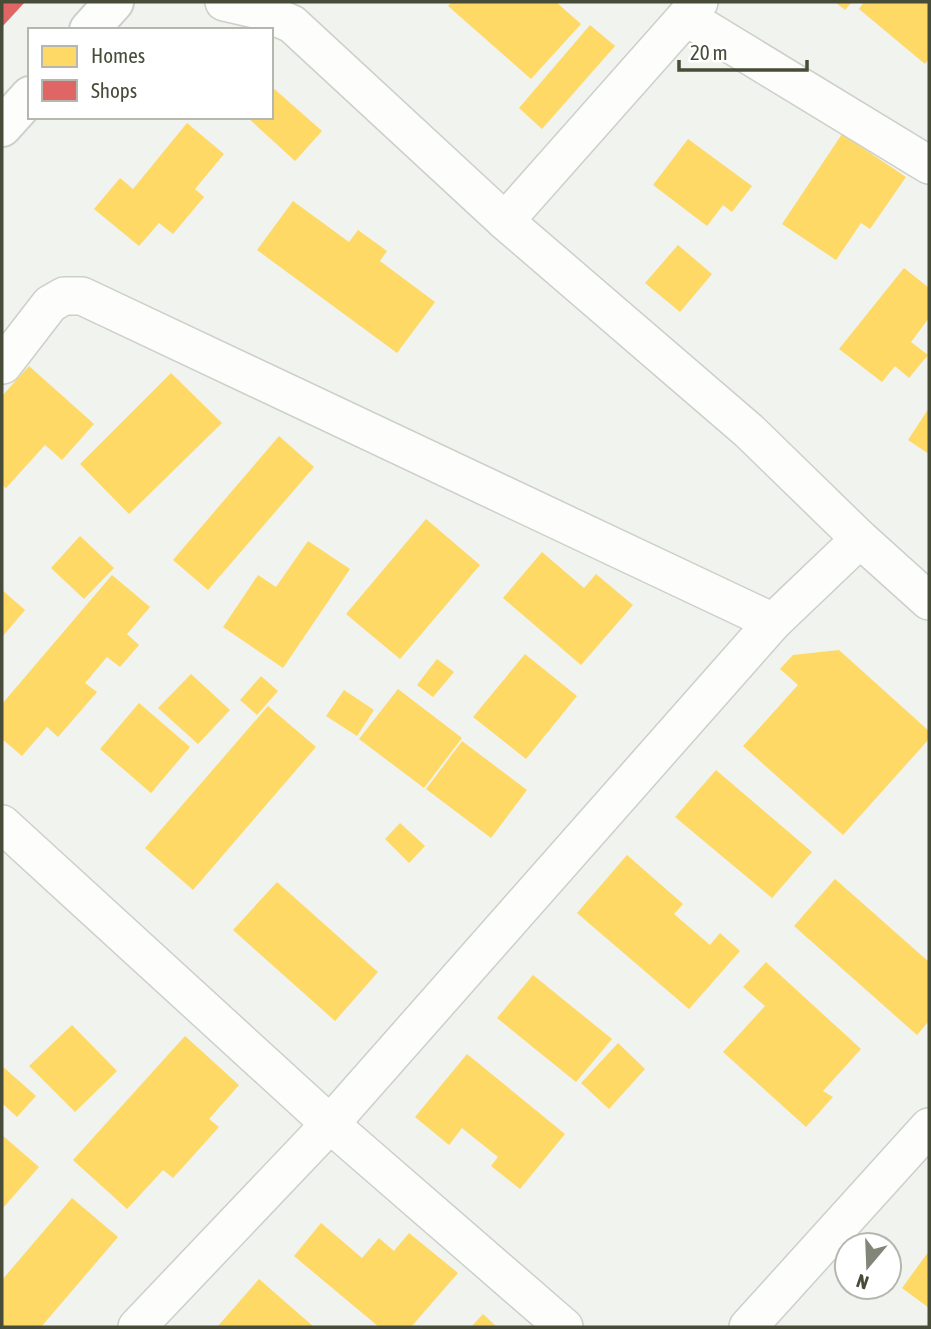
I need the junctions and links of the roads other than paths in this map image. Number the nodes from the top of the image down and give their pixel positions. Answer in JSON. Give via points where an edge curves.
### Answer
{"nodes":[{"id":1,"x":114,"y":2,"type":"edge"},
{"id":2,"x":224,"y":2,"type":"edge"},
{"id":3,"x":692,"y":9,"type":"edge"},
{"id":4,"x":91,"y":28,"type":"edge"},
{"id":5,"x":28,"y":98,"type":"edge"},
{"id":6,"x":2,"y":127,"type":"edge"},
{"id":7,"x":929,"y":165,"type":"edge"},
{"id":8,"x":505,"y":221,"type":"junction"},
{"id":9,"x":3,"y":365,"type":"edge"},
{"id":10,"x":860,"y":539,"type":"junction"},
{"id":11,"x":929,"y":601,"type":"edge"},
{"id":12,"x":773,"y":622,"type":"junction"},
{"id":13,"x":2,"y":824,"type":"edge"},
{"id":14,"x":330,"y":1124,"type":"junction"},
{"id":15,"x":929,"y":1127,"type":"edge"},
{"id":16,"x":137,"y":1327,"type":"edge"},
{"id":17,"x":564,"y":1327,"type":"edge"},
{"id":18,"x":748,"y":1327,"type":"edge"}],
"edges":[{"from":1,"to":4,"type":"street"},
{"from":2,"to":8,"type":"street","via":[[292,24]]},
{"from":3,"to":7,"type":"street"},
{"from":3,"to":8,"type":"street"},
{"from":5,"to":6,"type":"street"},
{"from":8,"to":10,"type":"street","via":[[749,431]]},
{"from":9,"to":12,"type":"street","via":[[50,304],[64,296],[82,296]]},
{"from":10,"to":11,"type":"street"},
{"from":10,"to":12,"type":"street"},
{"from":12,"to":14,"type":"street"},
{"from":13,"to":14,"type":"street"},
{"from":14,"to":16,"type":"street"},
{"from":14,"to":17,"type":"street"},
{"from":15,"to":18,"type":"street"}]}
